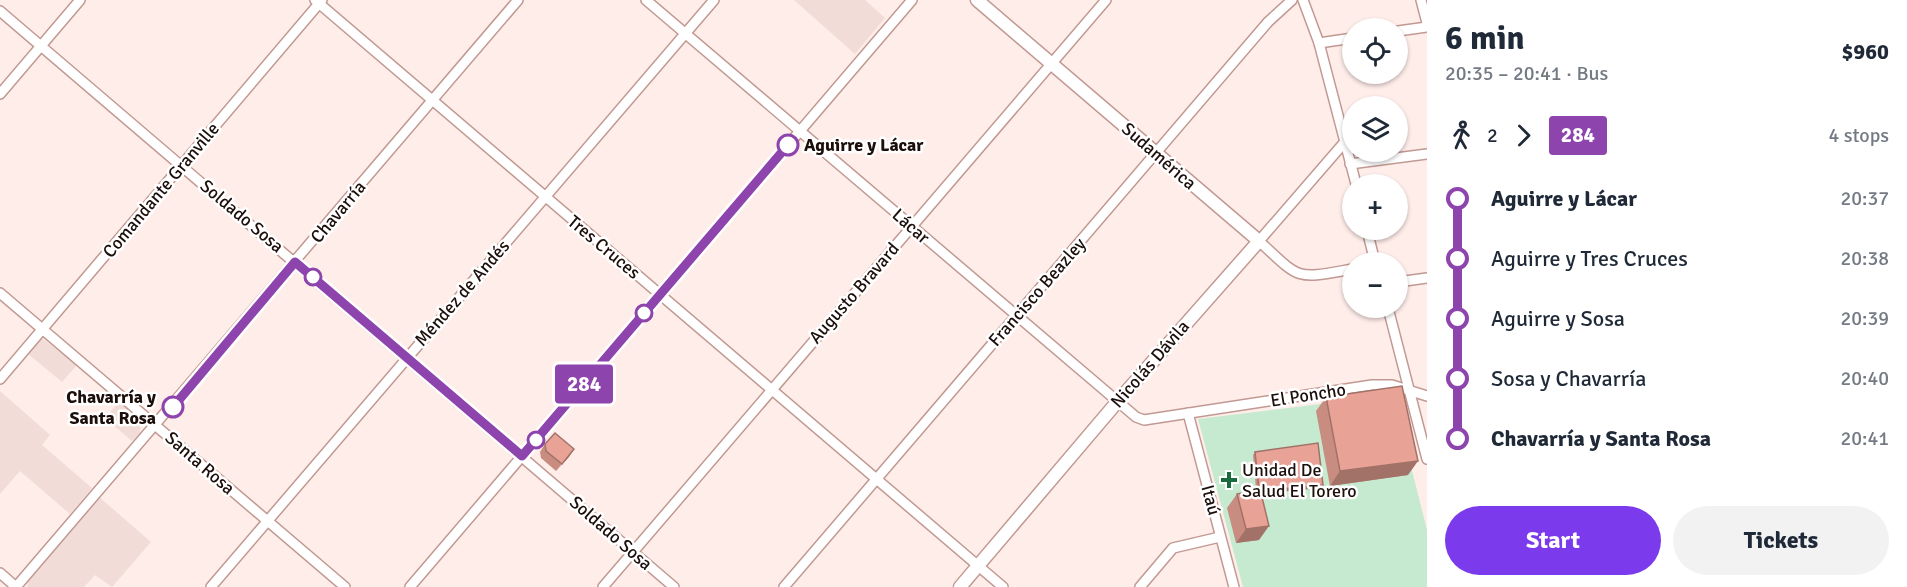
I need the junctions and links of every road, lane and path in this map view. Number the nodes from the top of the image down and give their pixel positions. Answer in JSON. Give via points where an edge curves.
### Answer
{"nodes":[{"id":1,"x":80,"y":0,"type":"edge"},
{"id":2,"x":518,"y":0,"type":"edge"},
{"id":3,"x":646,"y":0,"type":"edge"},
{"id":4,"x":714,"y":0,"type":"edge"},
{"id":5,"x":912,"y":0,"type":"edge"},
{"id":6,"x":977,"y":0,"type":"edge"},
{"id":7,"x":1106,"y":0,"type":"edge"},
{"id":8,"x":1292,"y":0,"type":"edge"},
{"id":9,"x":1304,"y":0,"type":"edge"},
{"id":10,"x":1421,"y":0,"type":"edge"},
{"id":11,"x":318,"y":1,"type":"edge"},
{"id":12,"x":0,"y":12,"type":"edge"},
{"id":13,"x":1427,"y":25,"type":"edge"},
{"id":14,"x":1408,"y":29,"type":"edge"},
{"id":15,"x":685,"y":34,"type":"junction"},
{"id":16,"x":1342,"y":40,"type":"edge"},
{"id":17,"x":1319,"y":43,"type":"junction"},
{"id":18,"x":41,"y":46,"type":"junction"},
{"id":19,"x":1052,"y":63,"type":"junction"},
{"id":20,"x":0,"y":94,"type":"edge"},
{"id":21,"x":432,"y":101,"type":"junction"},
{"id":22,"x":801,"y":130,"type":"junction"},
{"id":23,"x":1342,"y":140,"type":"edge"},
{"id":24,"x":1342,"y":145,"type":"edge"},
{"id":25,"x":1156,"y":154,"type":"junction"},
{"id":26,"x":1427,"y":154,"type":"edge"},
{"id":27,"x":1350,"y":164,"type":"joint"},
{"id":28,"x":182,"y":165,"type":"junction"},
{"id":29,"x":1353,"y":174,"type":"edge"},
{"id":30,"x":545,"y":196,"type":"junction"},
{"id":31,"x":911,"y":226,"type":"junction"},
{"id":32,"x":1259,"y":241,"type":"junction"},
{"id":33,"x":295,"y":262,"type":"junction"},
{"id":34,"x":1342,"y":272,"type":"edge"},
{"id":35,"x":1427,"y":278,"type":"edge"},
{"id":36,"x":1408,"y":281,"type":"edge"},
{"id":37,"x":0,"y":292,"type":"edge"},
{"id":38,"x":660,"y":294,"type":"junction"},
{"id":39,"x":1016,"y":316,"type":"junction"},
{"id":40,"x":1390,"y":318,"type":"edge"},
{"id":41,"x":44,"y":330,"type":"junction"},
{"id":42,"x":407,"y":357,"type":"junction"},
{"id":43,"x":0,"y":380,"type":"edge"},
{"id":44,"x":771,"y":390,"type":"junction"},
{"id":45,"x":1408,"y":391,"type":"junction"},
{"id":46,"x":1427,"y":396,"type":"edge"},
{"id":47,"x":1118,"y":401,"type":"junction"},
{"id":48,"x":1188,"y":413,"type":"junction"},
{"id":49,"x":157,"y":426,"type":"junction"},
{"id":50,"x":522,"y":456,"type":"junction"},
{"id":51,"x":1427,"y":459,"type":"edge"},
{"id":52,"x":876,"y":478,"type":"junction"},
{"id":53,"x":267,"y":521,"type":"junction"},
{"id":54,"x":1220,"y":537,"type":"junction"},
{"id":55,"x":633,"y":552,"type":"junction"},
{"id":56,"x":978,"y":566,"type":"junction"},
{"id":57,"x":0,"y":573,"type":"edge"},
{"id":58,"x":16,"y":587,"type":"edge"},
{"id":59,"x":211,"y":587,"type":"edge"},
{"id":60,"x":345,"y":587,"type":"edge"},
{"id":61,"x":410,"y":587,"type":"edge"},
{"id":62,"x":603,"y":587,"type":"edge"},
{"id":63,"x":674,"y":587,"type":"edge"},
{"id":64,"x":784,"y":587,"type":"edge"},
{"id":65,"x":960,"y":587,"type":"edge"},
{"id":66,"x":1003,"y":587,"type":"edge"},
{"id":67,"x":1140,"y":587,"type":"edge"},
{"id":68,"x":1234,"y":587,"type":"edge"}],
"edges":[{"from":1,"to":18,"type":"street"},
{"from":2,"to":21,"type":"street","name":"Chavarría"},
{"from":3,"to":15,"type":"street","name":"Lácar"},
{"from":4,"to":15,"type":"street","name":"Méndez de Andés"},
{"from":5,"to":22,"type":"street"},
{"from":6,"to":19,"type":"street","name":"Sudamérica"},
{"from":7,"to":19,"type":"street","name":"Augusto Bravard"},
{"from":8,"to":25,"type":"street","name":"Francisco Beazley","via":[[1268,22]]},
{"from":9,"to":17,"type":"street"},
{"from":10,"to":13,"type":"street"},
{"from":11,"to":21,"type":"street","name":"Tres Cruces"},
{"from":11,"to":28,"type":"street","name":"Comandante Granville"},
{"from":12,"to":18,"type":"street","name":"Soldado Sosa"},
{"from":13,"to":14,"type":"street"},
{"from":15,"to":22,"type":"street","name":"Lácar"},
{"from":15,"to":30,"type":"street","name":"Méndez de Andés"},
{"from":16,"to":17,"type":"street"},
{"from":17,"to":23,"type":"street"},
{"from":18,"to":20,"type":"street"},
{"from":18,"to":28,"type":"street","name":"Soldado Sosa"},
{"from":19,"to":25,"type":"street","name":"Sudamérica"},
{"from":19,"to":31,"type":"street","name":"Augusto Bravard"},
{"from":21,"to":30,"type":"street","name":"Tres Cruces"},
{"from":21,"to":33,"type":"street","name":"Chavarría"},
{"from":22,"to":31,"type":"street","name":"Lácar"},
{"from":22,"to":38,"type":"street"},
{"from":24,"to":32,"type":"street","name":"Nicolás Dávila"},
{"from":25,"to":32,"type":"street","name":"Sudamérica"},
{"from":25,"to":39,"type":"street","name":"Francisco Beazley"},
{"from":26,"to":27,"type":"street"},
{"from":27,"to":29,"type":"street"},
{"from":28,"to":33,"type":"street","name":"Soldado Sosa"},
{"from":28,"to":41,"type":"street","name":"Comandante Granville"},
{"from":30,"to":38,"type":"street","name":"Tres Cruces"},
{"from":30,"to":42,"type":"street","name":"Méndez de Andés"},
{"from":31,"to":39,"type":"street","name":"Lácar"},
{"from":31,"to":44,"type":"street","name":"Augusto Bravard"},
{"from":32,"to":34,"type":"street","name":"Sudamérica","via":[[1299,276]]},
{"from":32,"to":47,"type":"street","name":"Nicolás Dávila"},
{"from":33,"to":42,"type":"street","name":"Soldado Sosa"},
{"from":33,"to":49,"type":"street","name":"Chavarría"},
{"from":35,"to":36,"type":"street"},
{"from":37,"to":41,"type":"street","name":"Santa Rosa"},
{"from":38,"to":44,"type":"street","name":"Tres Cruces"},
{"from":38,"to":50,"type":"street"},
{"from":39,"to":47,"type":"street","name":"Lácar"},
{"from":39,"to":52,"type":"street","name":"Francisco Beazley"},
{"from":40,"to":45,"type":"street"},
{"from":41,"to":43,"type":"street","name":"Comandante Granville"},
{"from":41,"to":49,"type":"street","name":"Santa Rosa"},
{"from":42,"to":50,"type":"street","name":"Soldado Sosa"},
{"from":42,"to":53,"type":"street","name":"Méndez de Andés"},
{"from":44,"to":52,"type":"street","name":"Tres Cruces"},
{"from":44,"to":55,"type":"street","name":"Augusto Bravard"},
{"from":45,"to":46,"type":"street","name":"El Poncho"},
{"from":45,"to":48,"type":"street","name":"El Poncho","via":[[1392,385],[1372,385]]},
{"from":45,"to":51,"type":"street"},
{"from":47,"to":48,"type":"street","name":"Lácar","via":[[1144,420]]},
{"from":47,"to":56,"type":"street","name":"Nicolás Dávila"},
{"from":48,"to":54,"type":"street","name":"Itaú"},
{"from":49,"to":53,"type":"street","name":"Santa Rosa"},
{"from":49,"to":58,"type":"street","name":"Chavarría"},
{"from":50,"to":55,"type":"street","name":"Soldado Sosa"},
{"from":50,"to":61,"type":"street"},
{"from":52,"to":56,"type":"street","name":"Tres Cruces"},
{"from":52,"to":64,"type":"street","name":"Francisco Beazley"},
{"from":53,"to":59,"type":"street","name":"Méndez de Andés"},
{"from":53,"to":60,"type":"street","name":"Santa Rosa"},
{"from":54,"to":67,"type":"street","via":[[1173,548]]},
{"from":54,"to":68,"type":"street","name":"Itaú"},
{"from":55,"to":62,"type":"street","name":"Augusto Bravard"},
{"from":55,"to":63,"type":"street","name":"Soldado Sosa"},
{"from":56,"to":65,"type":"street","name":"Nicolás Dávila"},
{"from":56,"to":66,"type":"street","name":"Tres Cruces"},
{"from":57,"to":58,"type":"street"}]}
